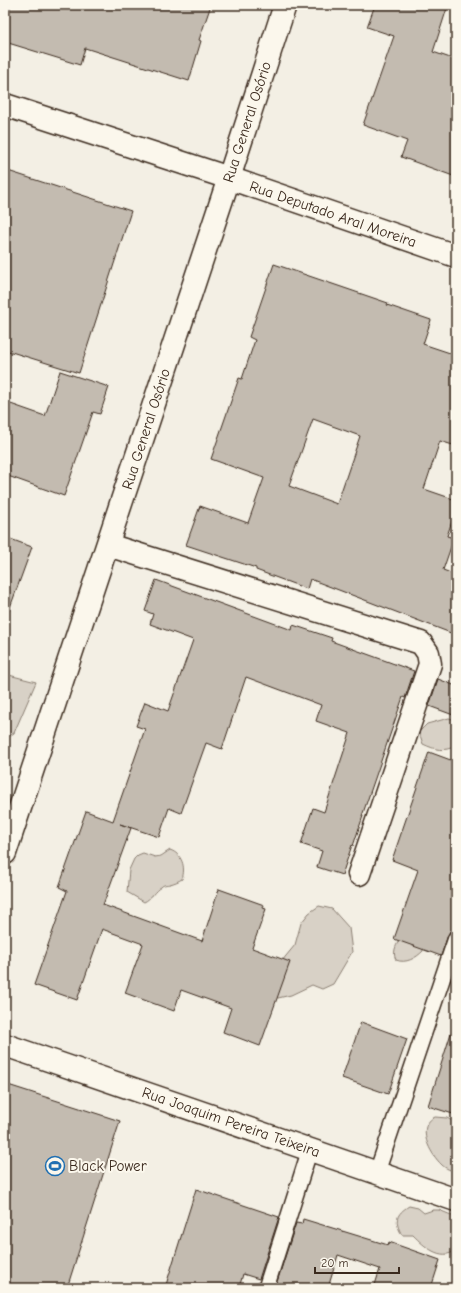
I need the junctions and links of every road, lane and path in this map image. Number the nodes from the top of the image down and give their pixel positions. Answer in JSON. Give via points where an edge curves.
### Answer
{"nodes":[{"id":1,"x":285,"y":5,"type":"edge"},
{"id":2,"x":5,"y":105,"type":"edge"},
{"id":3,"x":229,"y":178,"type":"junction"},
{"id":4,"x":456,"y":256,"type":"edge"},
{"id":5,"x":108,"y":545,"type":"junction"},
{"id":6,"x":5,"y":853,"type":"edge"},
{"id":7,"x":359,"y":874,"type":"dead end"},
{"id":8,"x":456,"y":938,"type":"edge"},
{"id":9,"x":5,"y":1045,"type":"edge"},
{"id":10,"x":310,"y":1149,"type":"junction"},
{"id":11,"x":377,"y":1172,"type":"junction"},
{"id":12,"x":456,"y":1200,"type":"edge"},
{"id":13,"x":266,"y":1288,"type":"edge"}],
"edges":[{"from":1,"to":3,"type":"street","name":"Rua General Osório"},
{"from":2,"to":3,"type":"street","name":"Rua Deputado Aral Moreira"},
{"from":3,"to":4,"type":"street","name":"Rua Deputado Aral Moreira"},
{"from":3,"to":5,"type":"street","name":"Rua General Osório"},
{"from":5,"to":6,"type":"street","name":"Rua General Osório"},
{"from":5,"to":7,"type":"street","via":[[421,643],[428,653],[430,664]]},
{"from":8,"to":11,"type":"lane"},
{"from":9,"to":10,"type":"street","name":"Rua Joaquim Pereira Teixeira"},
{"from":10,"to":11,"type":"street","name":"Rua Joaquim Pereira Teixeira"},
{"from":10,"to":13,"type":"lane"},
{"from":11,"to":12,"type":"street","name":"Rua Joaquim Pereira Teixeira"}]}
